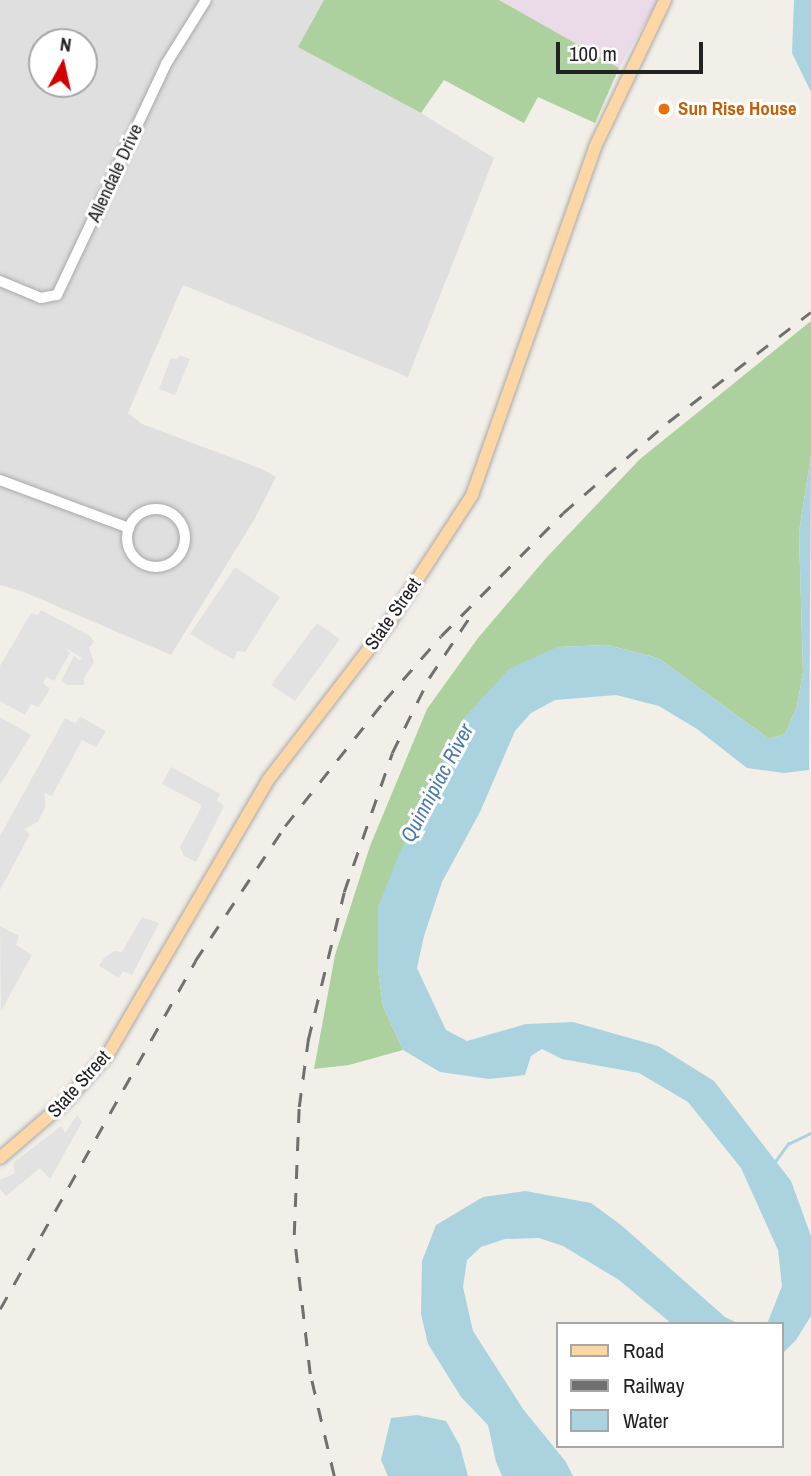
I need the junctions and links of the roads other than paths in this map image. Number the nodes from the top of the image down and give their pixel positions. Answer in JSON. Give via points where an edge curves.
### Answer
{"nodes":[{"id":1,"x":206,"y":0,"type":"edge"},
{"id":2,"x":666,"y":0,"type":"edge"},
{"id":3,"x":0,"y":281,"type":"edge"},
{"id":4,"x":0,"y":480,"type":"edge"},
{"id":5,"x":129,"y":527,"type":"junction"},
{"id":6,"x":0,"y":1158,"type":"edge"}],
"edges":[{"from":1,"to":3,"type":"street","name":"Allendale Drive","via":[[166,64],[57,295],[41,298]]},
{"from":2,"to":6,"type":"main road","name":"State Street","via":[[595,147],[472,495],[389,623],[268,780],[108,1054],[65,1102]]},
{"from":4,"to":5,"type":"street"},
{"from":5,"to":5,"type":"street","via":[[128,547],[141,563],[170,564],[183,549],[181,522],[167,511],[149,510]]}]}
